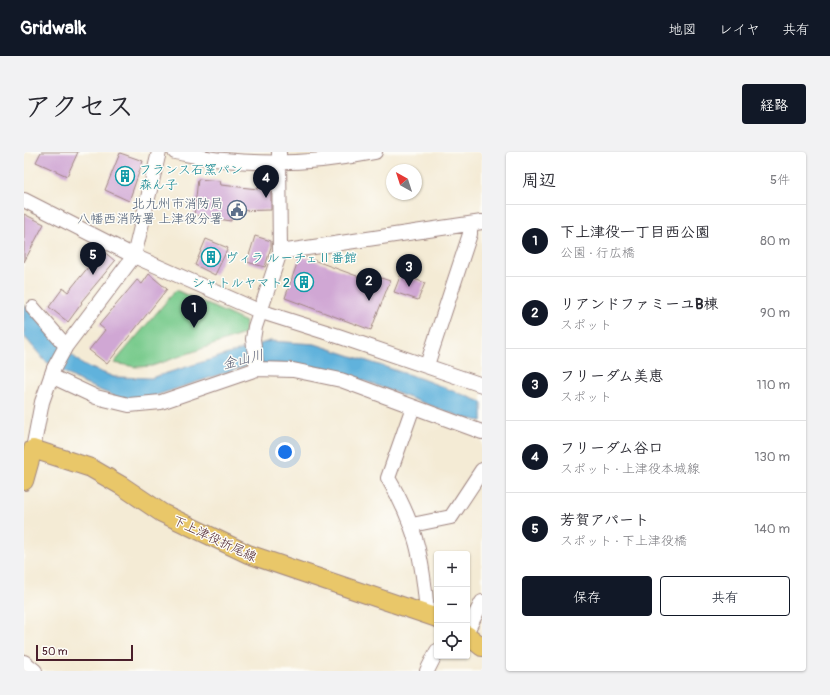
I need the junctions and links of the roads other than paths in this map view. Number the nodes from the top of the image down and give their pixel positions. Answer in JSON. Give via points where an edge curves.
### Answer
{"nodes":[{"id":1,"x":159,"y":152,"type":"edge"},
{"id":2,"x":175,"y":152,"type":"edge"},
{"id":3,"x":375,"y":152,"type":"edge"},
{"id":4,"x":346,"y":154,"type":"edge"},
{"id":5,"x":280,"y":157,"type":"edge"},
{"id":6,"x":24,"y":200,"type":"edge"},
{"id":7,"x":476,"y":224,"type":"edge"},
{"id":8,"x":280,"y":252,"type":"junction"},
{"id":9,"x":134,"y":256,"type":"junction"},
{"id":10,"x":33,"y":308,"type":"dead end"},
{"id":11,"x":259,"y":311,"type":"junction"},
{"id":12,"x":66,"y":346,"type":"junction"},
{"id":13,"x":426,"y":365,"type":"junction"},
{"id":14,"x":257,"y":369,"type":"junction"},
{"id":15,"x":52,"y":372,"type":"junction"},
{"id":16,"x":482,"y":385,"type":"edge"},
{"id":17,"x":413,"y":407,"type":"junction"},
{"id":18,"x":482,"y":432,"type":"edge"},
{"id":19,"x":34,"y":449,"type":"junction"},
{"id":20,"x":482,"y":470,"type":"edge"},
{"id":21,"x":24,"y":481,"type":"edge"},
{"id":22,"x":412,"y":525,"type":"junction"},
{"id":23,"x":482,"y":602,"type":"edge"},
{"id":24,"x":432,"y":616,"type":"edge"},
{"id":25,"x":470,"y":625,"type":"edge"},
{"id":26,"x":470,"y":638,"type":"edge"},
{"id":27,"x":482,"y":647,"type":"edge"},
{"id":28,"x":434,"y":658,"type":"edge"},
{"id":29,"x":24,"y":662,"type":"edge"},
{"id":30,"x":35,"y":671,"type":"edge"},
{"id":31,"x":428,"y":671,"type":"edge"}],
"edges":[{"from":1,"to":9,"type":"street"},
{"from":2,"to":5,"type":"street","via":[[224,160]]},
{"from":3,"to":4,"type":"street"},
{"from":4,"to":5,"type":"street"},
{"from":5,"to":8,"type":"street"},
{"from":6,"to":9,"type":"street"},
{"from":7,"to":8,"type":"street"},
{"from":7,"to":13,"type":"street","via":[[470,234]]},
{"from":8,"to":11,"type":"street"},
{"from":9,"to":11,"type":"street"},
{"from":9,"to":12,"type":"street"},
{"from":10,"to":12,"type":"street"},
{"from":11,"to":13,"type":"street"},
{"from":11,"to":14,"type":"street","via":[[253,340]]},
{"from":12,"to":15,"type":"street"},
{"from":13,"to":16,"type":"street"},
{"from":14,"to":15,"type":"street","via":[[160,402],[129,405],[96,397]]},
{"from":14,"to":17,"type":"street","via":[[293,370],[341,380]]},
{"from":15,"to":19,"type":"street","via":[[40,413]]},
{"from":17,"to":18,"type":"street"},
{"from":17,"to":22,"type":"street","via":[[388,478]]},
{"from":19,"to":21,"type":"main road"},
{"from":19,"to":24,"type":"main road","name":"下上津役折尾線","via":[[91,468],[162,513],[248,554]]},
{"from":20,"to":22,"type":"street","via":[[451,516]]},
{"from":22,"to":24,"type":"street"},
{"from":23,"to":25,"type":"street"},
{"from":26,"to":27,"type":"main road"},
{"from":28,"to":31,"type":"street"},
{"from":29,"to":30,"type":"street"}]}
